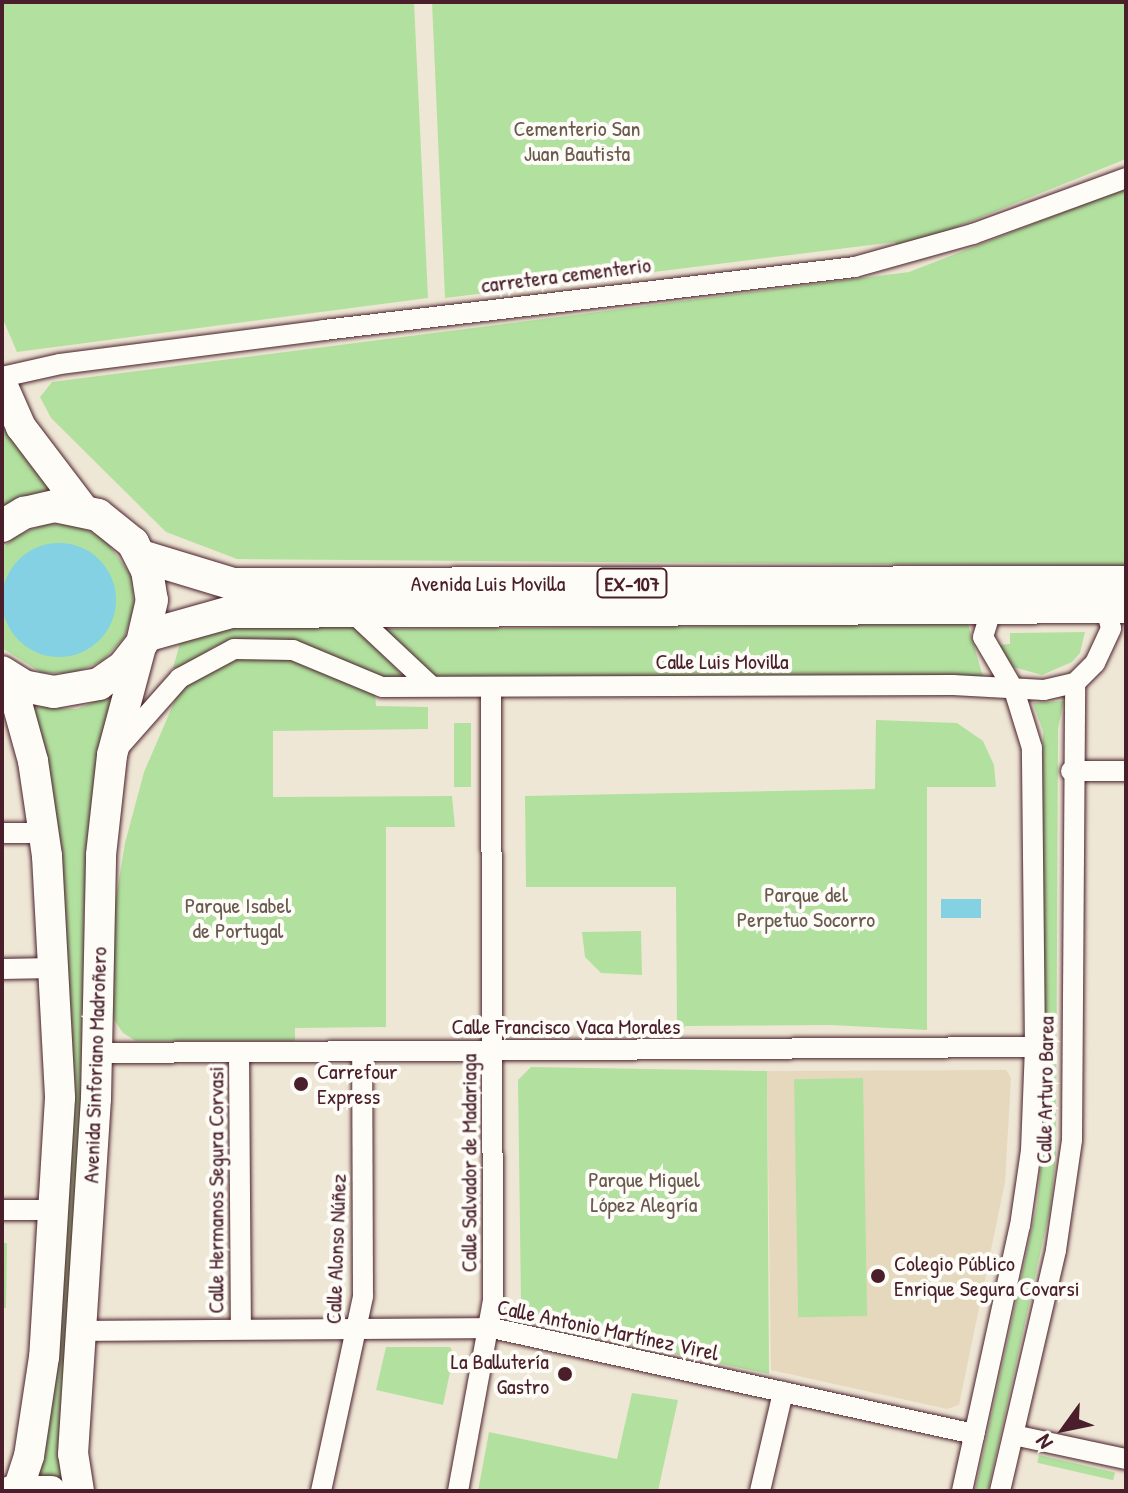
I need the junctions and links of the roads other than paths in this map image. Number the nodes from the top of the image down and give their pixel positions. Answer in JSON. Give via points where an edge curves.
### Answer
{"nodes":[{"id":1,"x":1126,"y":178,"type":"edge"},
{"id":2,"x":2,"y":377,"type":"edge"},
{"id":3,"x":2,"y":384,"type":"edge"},
{"id":4,"x":84,"y":510,"type":"junction"},
{"id":5,"x":2,"y":526,"type":"edge"},
{"id":6,"x":141,"y":556,"type":"junction"},
{"id":7,"x":1013,"y":582,"type":"junction"},
{"id":8,"x":1115,"y":604,"type":"edge"},
{"id":9,"x":989,"y":608,"type":"junction"},
{"id":10,"x":352,"y":612,"type":"junction"},
{"id":11,"x":143,"y":640,"type":"junction"},
{"id":12,"x":6,"y":675,"type":"edge"},
{"id":13,"x":1075,"y":683,"type":"junction"},
{"id":14,"x":431,"y":686,"type":"junction"},
{"id":15,"x":491,"y":688,"type":"junction"},
{"id":16,"x":1014,"y":690,"type":"junction"},
{"id":17,"x":112,"y":755,"type":"junction"},
{"id":18,"x":1071,"y":771,"type":"junction"},
{"id":19,"x":1126,"y":771,"type":"edge"},
{"id":20,"x":2,"y":833,"type":"edge"},
{"id":21,"x":44,"y":833,"type":"junction"},
{"id":22,"x":54,"y":968,"type":"junction"},
{"id":23,"x":2,"y":969,"type":"edge"},
{"id":24,"x":1035,"y":1047,"type":"junction"},
{"id":25,"x":362,"y":1052,"type":"junction"},
{"id":26,"x":492,"y":1052,"type":"junction"},
{"id":27,"x":97,"y":1053,"type":"junction"},
{"id":28,"x":239,"y":1053,"type":"junction"},
{"id":29,"x":2,"y":1210,"type":"edge"},
{"id":30,"x":53,"y":1210,"type":"junction"},
{"id":31,"x":360,"y":1326,"type":"junction"},
{"id":32,"x":241,"y":1327,"type":"junction"},
{"id":33,"x":492,"y":1328,"type":"junction"},
{"id":34,"x":82,"y":1331,"type":"junction"},
{"id":35,"x":783,"y":1392,"type":"junction"},
{"id":36,"x":975,"y":1434,"type":"junction"},
{"id":37,"x":1014,"y":1435,"type":"junction"},
{"id":38,"x":1126,"y":1459,"type":"edge"},
{"id":39,"x":15,"y":1490,"type":"edge"},
{"id":40,"x":51,"y":1491,"type":"edge"},
{"id":41,"x":79,"y":1491,"type":"edge"},
{"id":42,"x":321,"y":1491,"type":"edge"},
{"id":43,"x":458,"y":1491,"type":"edge"},
{"id":44,"x":760,"y":1491,"type":"edge"},
{"id":45,"x":962,"y":1491,"type":"edge"},
{"id":46,"x":1000,"y":1491,"type":"edge"}],
"edges":[{"from":1,"to":2,"type":"street","name":"carretera cementerio","via":[[973,234],[855,267],[230,342],[60,364]]},
{"from":3,"to":4,"type":"main road","via":[[21,427]]},
{"from":4,"to":5,"type":"main road","via":[[39,509]]},
{"from":4,"to":6,"type":"main road","via":[[112,523]]},
{"from":6,"to":7,"type":"main road","name":"Avenida Luis Movilla","number":"EX-107","via":[[233,584]]},
{"from":6,"to":11,"type":"main road","via":[[152,600]]},
{"from":7,"to":8,"type":"main road","name":"Avenida Luis Movilla","number":"EX-107"},
{"from":7,"to":9,"type":"street"},
{"from":8,"to":9,"type":"main road","name":"Avenida Luis Movilla","number":"EX-107"},
{"from":8,"to":13,"type":"street","via":[[1095,663]]},
{"from":9,"to":10,"type":"main road","name":"Avenida Luis Movilla","number":"EX-107"},
{"from":9,"to":16,"type":"street","name":"Calle Arturo Barea","via":[[986,649]]},
{"from":10,"to":11,"type":"main road","name":"Avenida Luis Movilla","number":"EX-107","via":[[231,612]]},
{"from":10,"to":14,"type":"street"},
{"from":11,"to":12,"type":"main road","via":[[123,667],[84,689],[39,690]]},
{"from":11,"to":17,"type":"main road","name":"Avenida Sinforiano Madroñero"},
{"from":12,"to":21,"type":"main road","name":"Avenida Sinforiano Madroñero","via":[[33,761]]},
{"from":13,"to":16,"type":"street"},
{"from":13,"to":18,"type":"street","name":"Calle Arturo Barea"},
{"from":14,"to":15,"type":"street","name":"Calle Luis Movilla"},
{"from":14,"to":17,"type":"street","name":"Calle Luis Movilla","via":[[382,687],[274,646],[234,649],[180,678]]},
{"from":15,"to":16,"type":"street","name":"Calle Luis Movilla","via":[[953,685]]},
{"from":15,"to":26,"type":"street","name":"Calle Salvador de Madariaga"},
{"from":16,"to":24,"type":"street","name":"Calle Arturo Barea","via":[[1032,748]]},
{"from":17,"to":27,"type":"main road","name":"Avenida Sinforiano Madroñero","via":[[101,855]]},
{"from":18,"to":19,"type":"street"},
{"from":18,"to":37,"type":"street","name":"Calle Arturo Barea","via":[[1072,1140],[1056,1250]]},
{"from":20,"to":21,"type":"street"},
{"from":21,"to":22,"type":"main road","name":"Avenida Sinforiano Madroñero"},
{"from":22,"to":23,"type":"street"},
{"from":22,"to":30,"type":"main road","name":"Avenida Sinforiano Madroñero","via":[[60,1098]]},
{"from":24,"to":26,"type":"street","name":"Calle Francisco Vaca Morales"},
{"from":24,"to":36,"type":"street","name":"Calle Arturo Barea","via":[[1031,1151],[1020,1226]]},
{"from":25,"to":26,"type":"street","name":"Calle Francisco Vaca Morales"},
{"from":25,"to":28,"type":"street","name":"Calle Francisco Vaca Morales"},
{"from":25,"to":31,"type":"street","name":"Calle Alonso Núñez"},
{"from":26,"to":33,"type":"street","name":"Calle Salvador de Madariaga"},
{"from":27,"to":28,"type":"street","name":"Calle Francisco Vaca Morales"},
{"from":27,"to":34,"type":"main road","name":"Avenida Sinforiano Madroñero"},
{"from":28,"to":32,"type":"street","name":"Calle Hermanos Segura Corvasi"},
{"from":29,"to":30,"type":"street"},
{"from":30,"to":39,"type":"main road","name":"Avenida Sinforiano Madroñero","via":[[44,1357],[29,1456]]},
{"from":31,"to":32,"type":"street","name":"Calle Antonio Martínez Virel"},
{"from":31,"to":33,"type":"street","name":"Calle Antonio Martínez Virel"},
{"from":31,"to":42,"type":"street","name":"Calle Alonso Núñez"},
{"from":32,"to":34,"type":"street","name":"Calle Antonio Martínez Virel"},
{"from":33,"to":35,"type":"street","name":"Calle Antonio Martínez Virel"},
{"from":33,"to":43,"type":"street","name":"Calle Salvador de Madariaga"},
{"from":34,"to":41,"type":"main road","name":"Avenida Sinforiano Madroñero","via":[[73,1454]]},
{"from":35,"to":36,"type":"street","name":"Calle Antonio Martínez Virel"},
{"from":35,"to":44,"type":"street"},
{"from":36,"to":45,"type":"street","name":"Calle Arturo Barea"},
{"from":37,"to":38,"type":"street"},
{"from":37,"to":46,"type":"street","name":"Calle Arturo Barea"},
{"from":39,"to":40,"type":"main road"}]}
